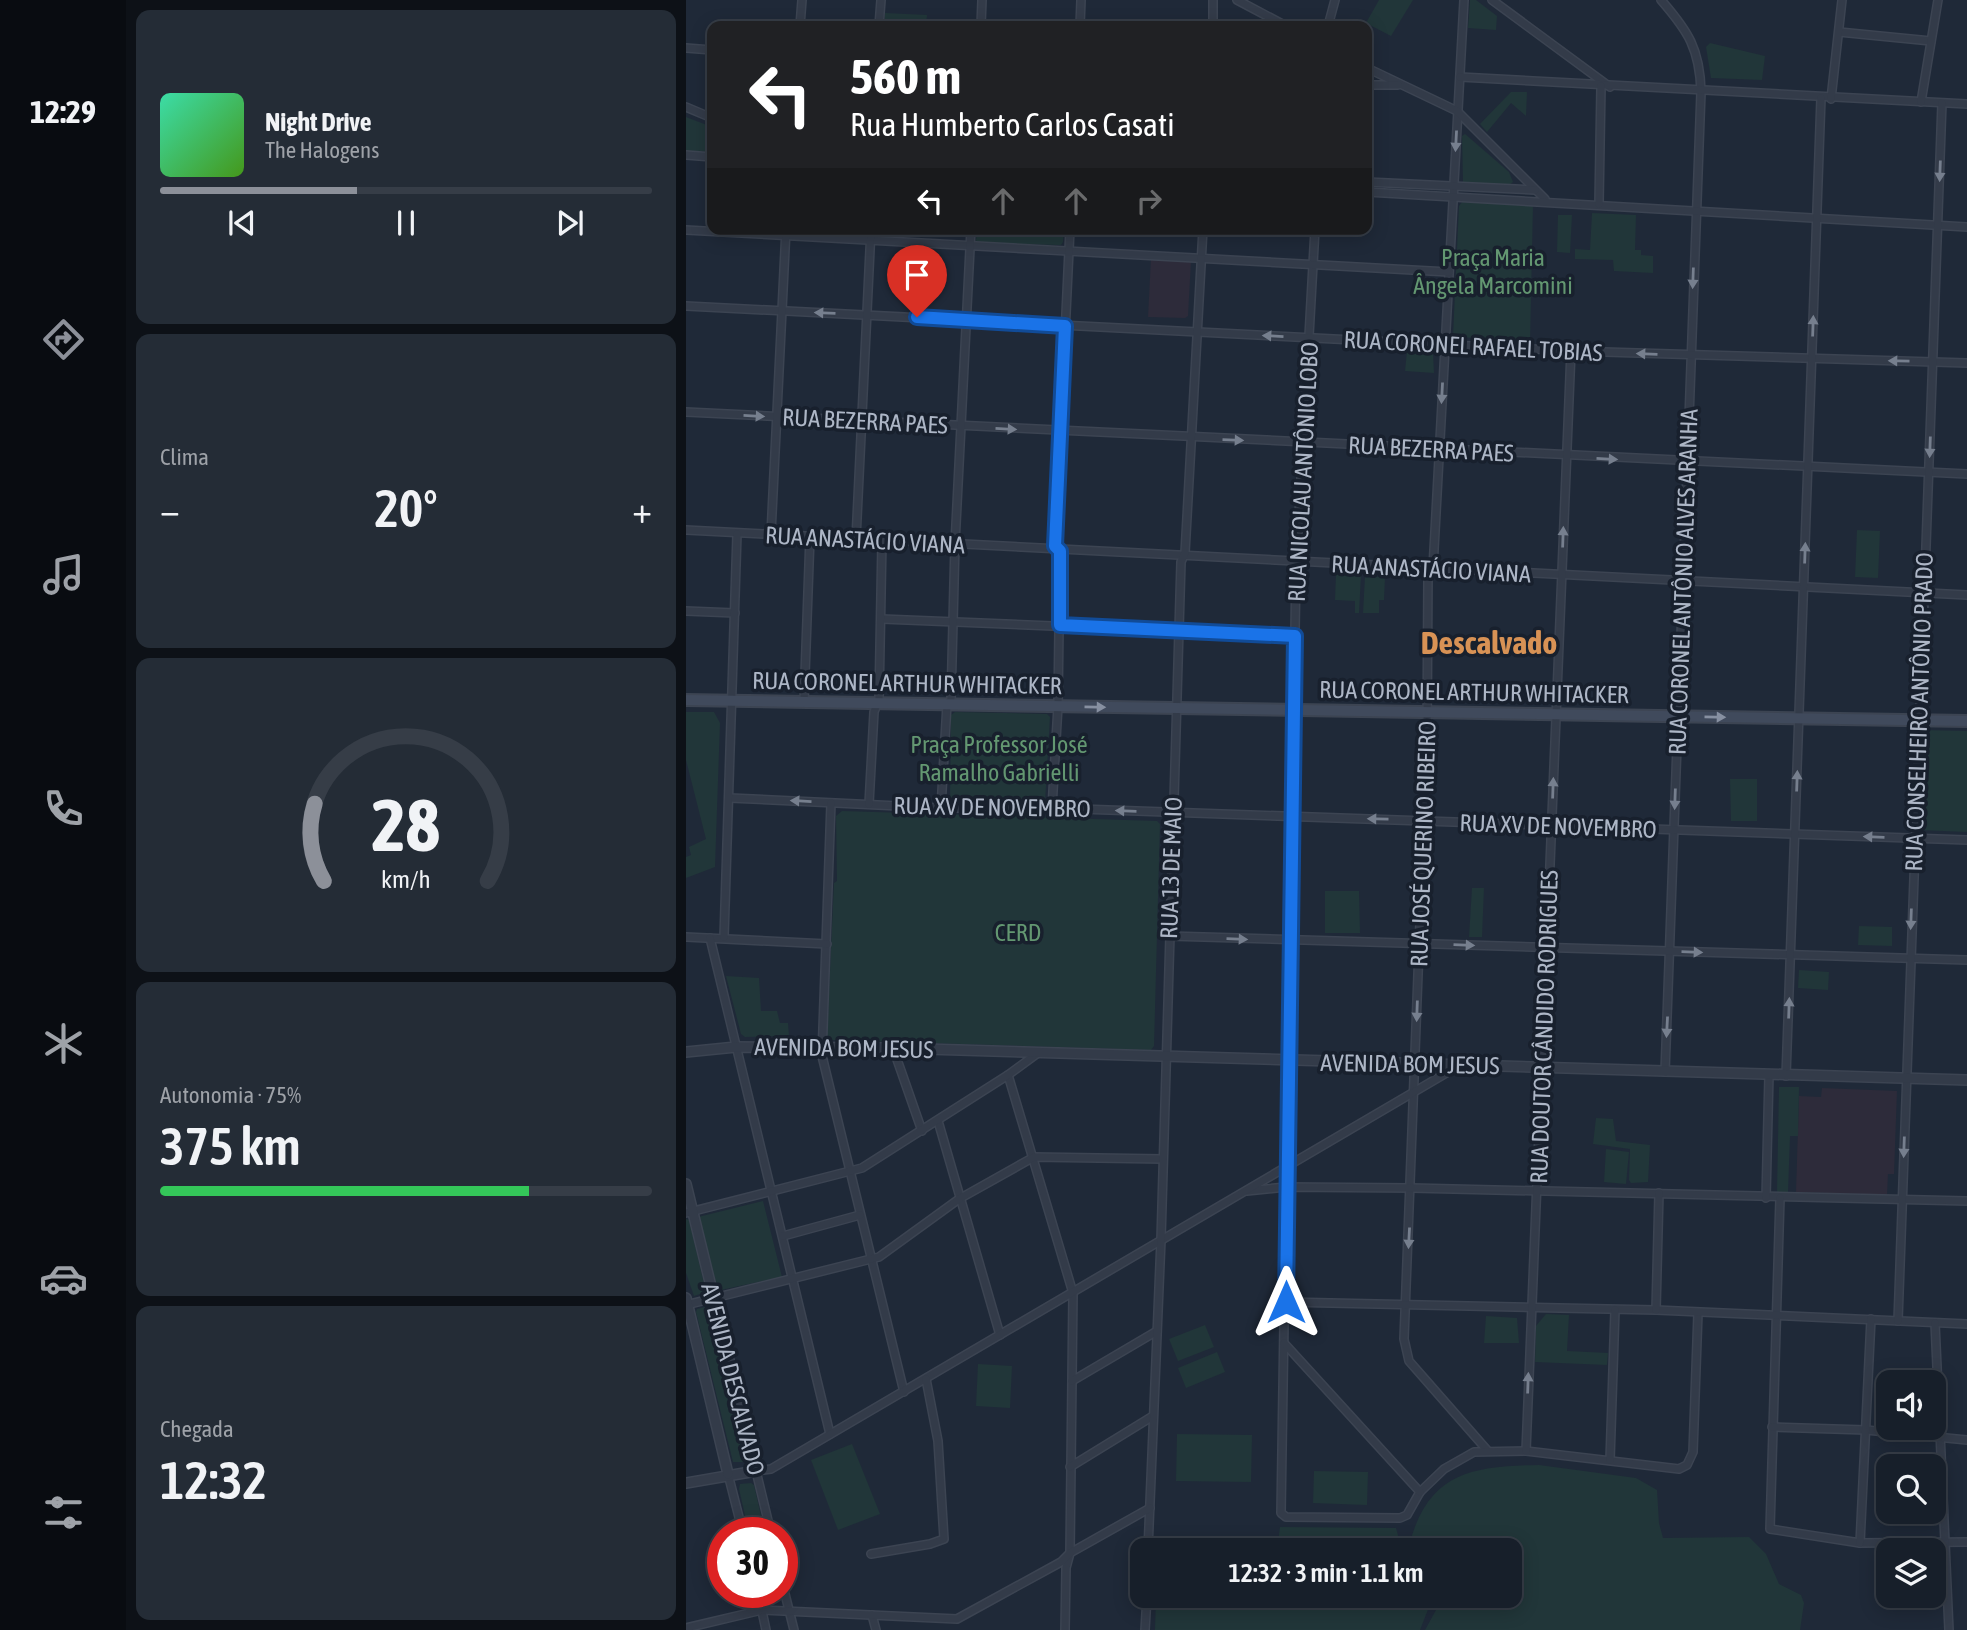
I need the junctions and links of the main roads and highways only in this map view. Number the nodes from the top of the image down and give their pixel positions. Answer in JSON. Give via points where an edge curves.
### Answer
{"nodes":[{"id":1,"x":686,"y":701,"type":"edge"},
{"id":2,"x":1967,"y":721,"type":"edge"}],
"edges":[{"from":1,"to":2,"type":"main road","name":"RUA CORONEL ARTHUR WHITACKER","one_way":true}]}
